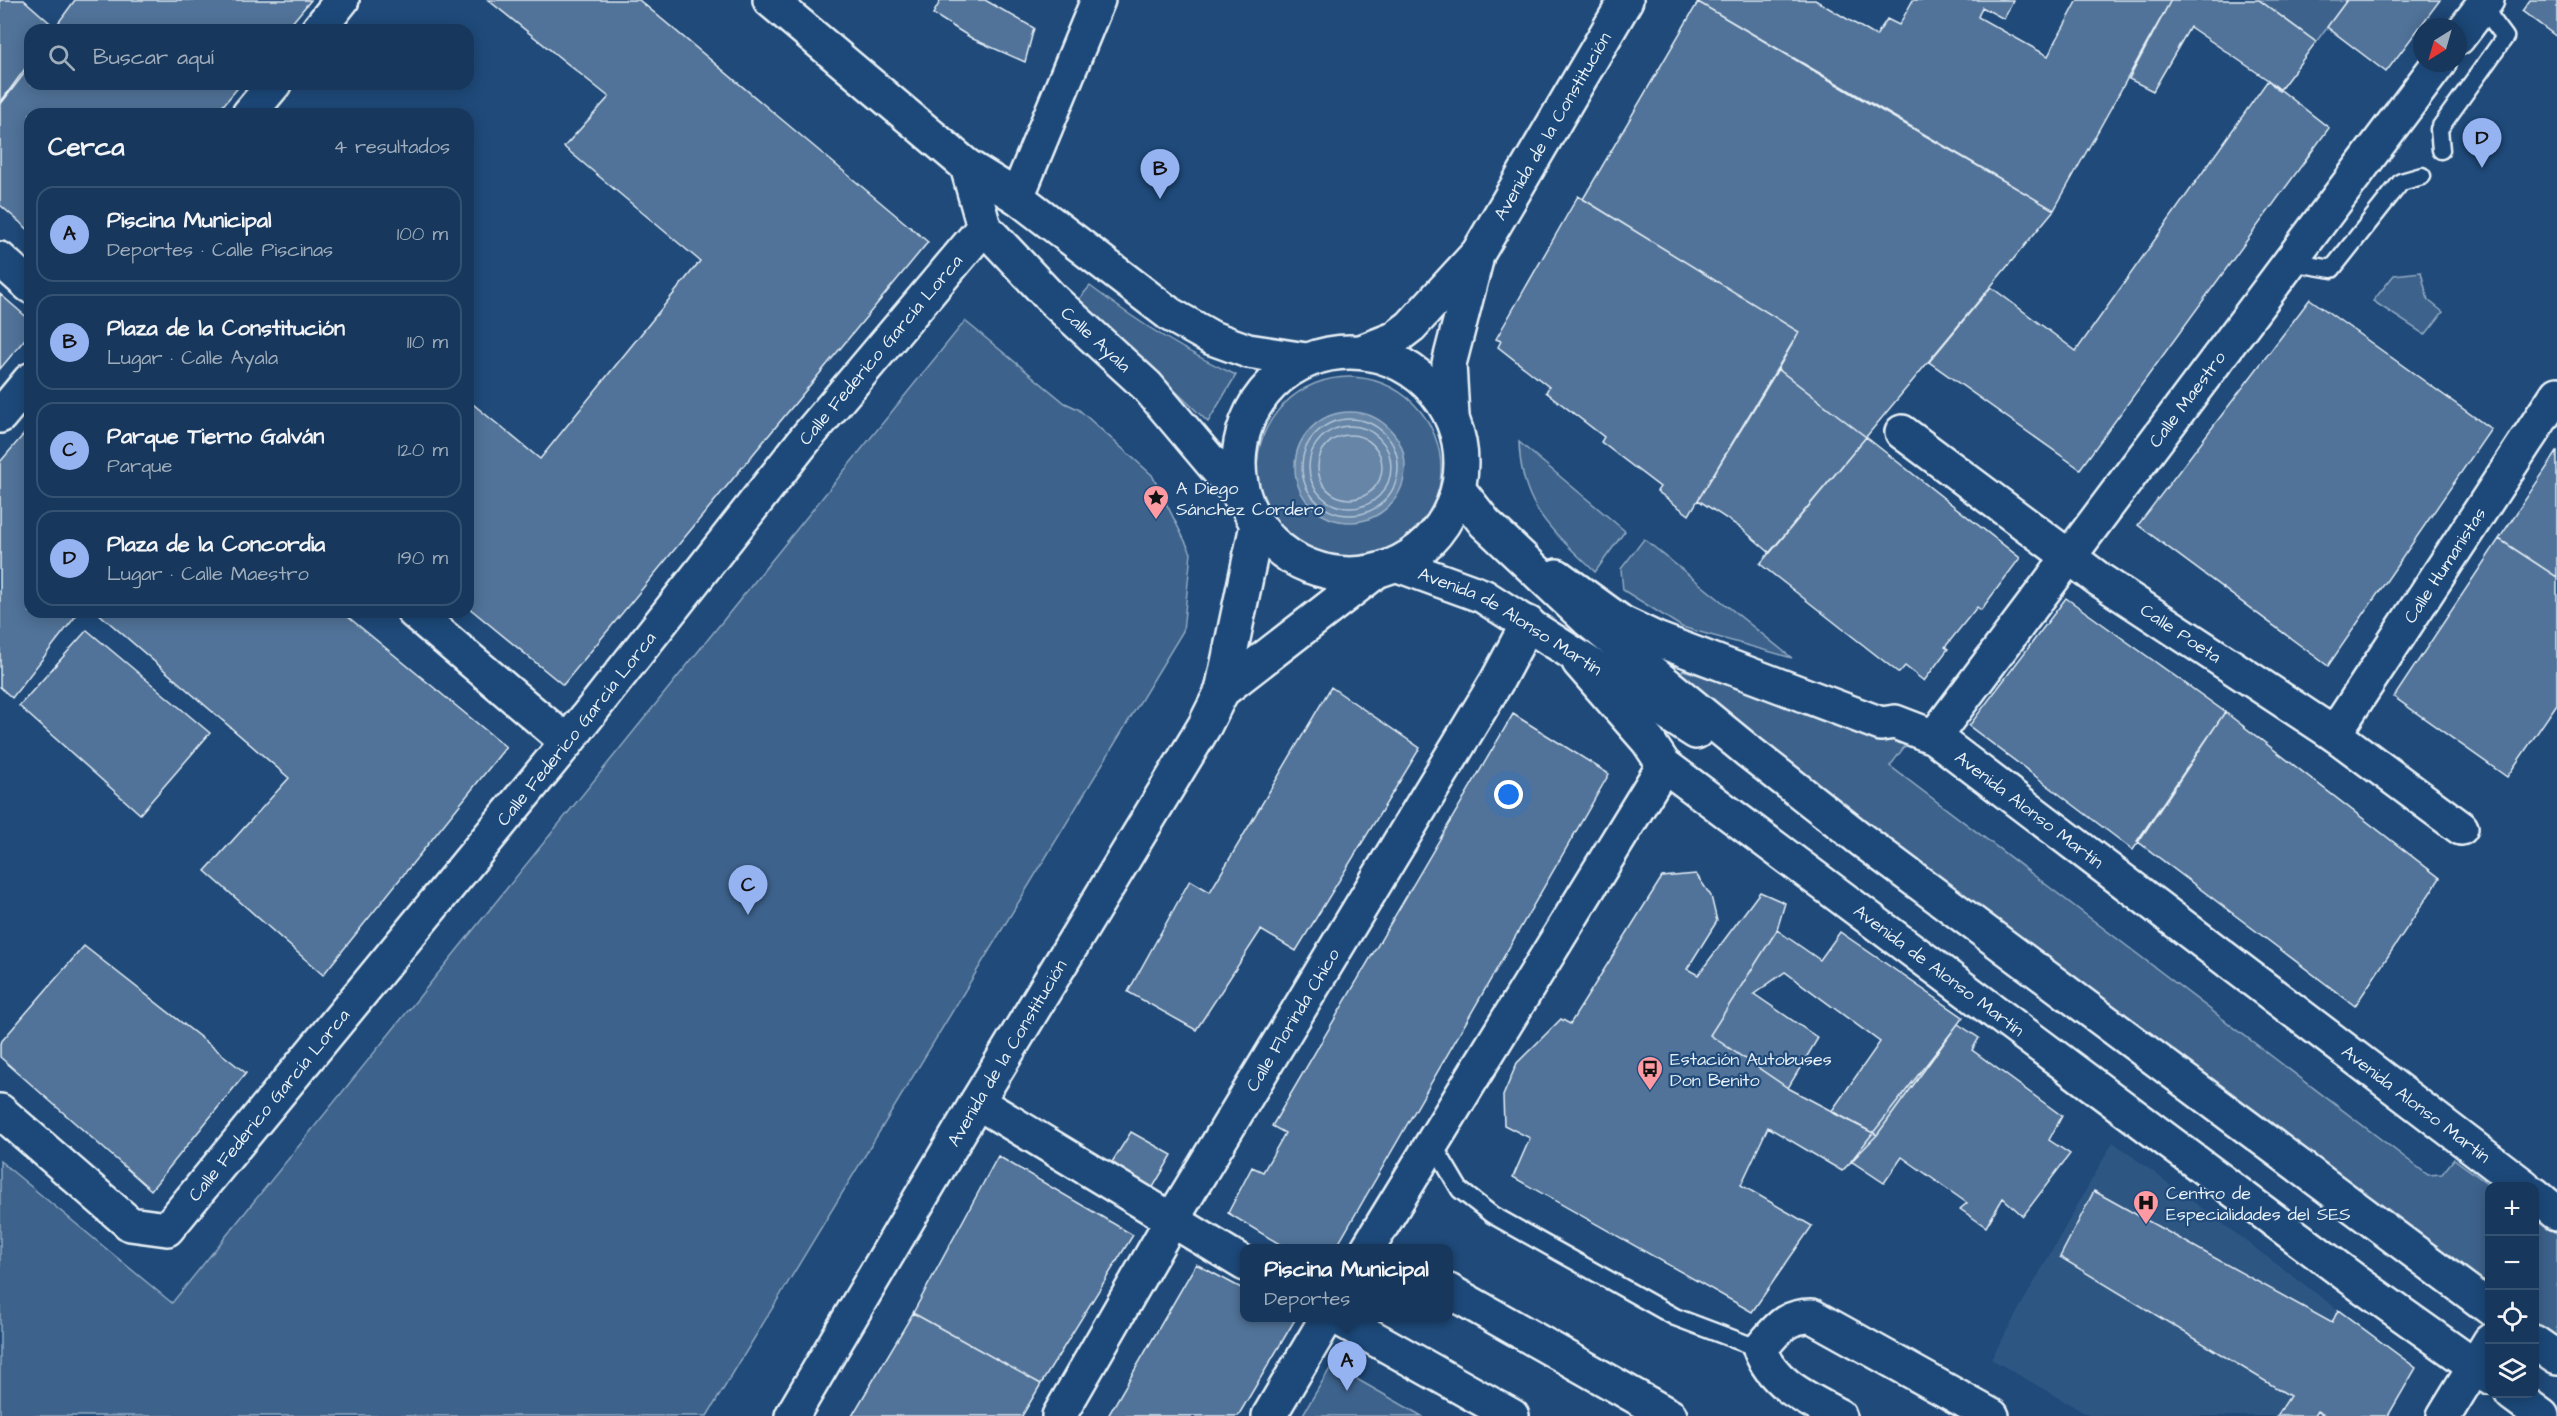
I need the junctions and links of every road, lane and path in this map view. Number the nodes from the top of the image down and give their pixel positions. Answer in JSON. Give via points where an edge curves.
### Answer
{"nodes":[{"id":1,"x":342,"y":0,"type":"edge"},
{"id":2,"x":770,"y":0,"type":"edge"},
{"id":3,"x":1098,"y":0,"type":"edge"},
{"id":4,"x":1624,"y":1,"type":"edge"},
{"id":5,"x":2484,"y":3,"type":"edge"},
{"id":6,"x":323,"y":24,"type":"edge"},
{"id":7,"x":2467,"y":26,"type":"edge"},
{"id":8,"x":2432,"y":72,"type":"edge"},
{"id":9,"x":269,"y":90,"type":"edge"},
{"id":10,"x":254,"y":108,"type":"edge"},
{"id":11,"x":2441,"y":150,"type":"dead end"},
{"id":12,"x":967,"y":166,"type":"junction"},
{"id":13,"x":2422,"y":176,"type":"dead end"},
{"id":14,"x":1017,"y":197,"type":"junction"},
{"id":15,"x":984,"y":227,"type":"junction"},
{"id":16,"x":1478,"y":253,"type":"junction"},
{"id":17,"x":0,"y":259,"type":"edge"},
{"id":18,"x":2290,"y":262,"type":"junction"},
{"id":19,"x":24,"y":281,"type":"edge"},
{"id":20,"x":1361,"y":352,"type":"junction"},
{"id":21,"x":1306,"y":360,"type":"junction"},
{"id":22,"x":24,"y":387,"type":"edge"},
{"id":23,"x":2557,"y":394,"type":"edge"},
{"id":24,"x":0,"y":416,"type":"edge"},
{"id":25,"x":1452,"y":416,"type":"junction"},
{"id":26,"x":1902,"y":432,"type":"dead end"},
{"id":27,"x":1460,"y":490,"type":"junction"},
{"id":28,"x":1251,"y":514,"type":"junction"},
{"id":29,"x":1485,"y":523,"type":"junction"},
{"id":30,"x":2069,"y":556,"type":"junction"},
{"id":31,"x":1386,"y":569,"type":"junction"},
{"id":32,"x":421,"y":618,"type":"edge"},
{"id":33,"x":1528,"y":623,"type":"junction"},
{"id":34,"x":1566,"y":647,"type":"junction"},
{"id":35,"x":1222,"y":690,"type":"junction"},
{"id":36,"x":2334,"y":734,"type":"junction"},
{"id":37,"x":1934,"y":737,"type":"junction"},
{"id":38,"x":567,"y":742,"type":"junction"},
{"id":39,"x":1664,"y":765,"type":"junction"},
{"id":40,"x":2462,"y":828,"type":"dead end"},
{"id":41,"x":1863,"y":842,"type":"junction"},
{"id":42,"x":977,"y":1102,"type":"junction"},
{"id":43,"x":0,"y":1111,"type":"edge"},
{"id":44,"x":1431,"y":1141,"type":"junction"},
{"id":45,"x":2519,"y":1182,"type":"edge"},
{"id":46,"x":2539,"y":1197,"type":"edge"},
{"id":47,"x":2557,"y":1213,"type":"edge"},
{"id":48,"x":1173,"y":1218,"type":"junction"},
{"id":49,"x":1372,"y":1244,"type":"edge"},
{"id":50,"x":1240,"y":1261,"type":"edge"},
{"id":51,"x":1453,"y":1293,"type":"edge"},
{"id":52,"x":2485,"y":1304,"type":"edge"},
{"id":53,"x":1324,"y":1322,"type":"edge"},
{"id":54,"x":1347,"y":1322,"type":"edge"},
{"id":55,"x":2538,"y":1344,"type":"edge"},
{"id":56,"x":1760,"y":1349,"type":"junction"},
{"id":57,"x":2557,"y":1358,"type":"edge"},
{"id":58,"x":2484,"y":1361,"type":"edge"},
{"id":59,"x":2517,"y":1398,"type":"edge"},
{"id":60,"x":792,"y":1416,"type":"edge"},
{"id":61,"x":1059,"y":1416,"type":"edge"},
{"id":62,"x":1269,"y":1416,"type":"edge"},
{"id":63,"x":1512,"y":1416,"type":"edge"},
{"id":64,"x":1670,"y":1416,"type":"edge"},
{"id":65,"x":1839,"y":1416,"type":"edge"},
{"id":66,"x":1992,"y":1416,"type":"edge"},
{"id":67,"x":2444,"y":1416,"type":"edge"},
{"id":68,"x":2542,"y":1416,"type":"edge"}],
"edges":[{"from":1,"to":6,"type":"street"},
{"from":2,"to":12,"type":"street"},
{"from":3,"to":14,"type":"street"},
{"from":4,"to":16,"type":"street","name":"Avenida de la Constitución"},
{"from":5,"to":7,"type":"street"},
{"from":5,"to":11,"type":"lane","via":[[2505,38],[2439,129]]},
{"from":8,"to":18,"type":"street","name":"Calle Maestro"},
{"from":9,"to":10,"type":"street"},
{"from":12,"to":14,"type":"street"},
{"from":12,"to":15,"type":"street","name":"Calle Ayala"},
{"from":13,"to":18,"type":"lane","via":[[2401,182],[2332,269]]},
{"from":14,"to":21,"type":"street","via":[[1171,315],[1212,338],[1248,351]]},
{"from":15,"to":28,"type":"street","name":"Calle Ayala","via":[[1052,298],[1147,386]]},
{"from":15,"to":38,"type":"street","name":"Calle Federico García Lorca","via":[[806,438]]},
{"from":16,"to":20,"type":"street","name":"Avenida de la Constitución","via":[[1411,326],[1394,339]]},
{"from":16,"to":25,"type":"street","name":"Avenida de la Constitución","via":[[1449,364]]},
{"from":17,"to":19,"type":"street"},
{"from":18,"to":30,"type":"street","name":"Calle Maestro"},
{"from":20,"to":21,"type":"street","via":[[1333,352]]},
{"from":20,"to":25,"type":"street","via":[[1398,362],[1429,385]]},
{"from":21,"to":28,"type":"street","via":[[1277,378],[1255,404],[1242,436],[1238,469]]},
{"from":22,"to":24,"type":"street"},
{"from":23,"to":36,"type":"street","name":"Calle Humanistas"},
{"from":25,"to":27,"type":"street","via":[[1461,453]]},
{"from":26,"to":30,"type":"street","name":"Calle Poeta"},
{"from":27,"to":29,"type":"street"},
{"from":27,"to":31,"type":"street","via":[[1446,520],[1425,547]]},
{"from":28,"to":31,"type":"street","name":"Calle Ayala","via":[[1279,550],[1308,567],[1341,575]]},
{"from":28,"to":35,"type":"street","name":"Avenida de la Constitución"},
{"from":29,"to":37,"type":"street","name":"Avenida Alonso Martín","via":[[1622,623],[1881,724],[1895,722]]},
{"from":29,"to":41,"type":"street","via":[[1588,620]]},
{"from":30,"to":36,"type":"street","name":"Calle Poeta"},
{"from":30,"to":37,"type":"street","name":"Calle Maestro"},
{"from":31,"to":33,"type":"street","name":"Avenida de Alonso Martín","via":[[1483,596]]},
{"from":31,"to":35,"type":"street"},
{"from":32,"to":38,"type":"street"},
{"from":33,"to":34,"type":"street","name":"Avenida de Alonso Martín"},
{"from":33,"to":48,"type":"street","name":"Calle Florinda Chico","via":[[1497,681]]},
{"from":34,"to":39,"type":"street","name":"Avenida de Alonso Martín","via":[[1648,741]]},
{"from":34,"to":41,"type":"street"},
{"from":35,"to":42,"type":"street","name":"Avenida de la Constitución","via":[[1206,725]]},
{"from":36,"to":40,"type":"street","name":"Calle Poeta"},
{"from":37,"to":45,"type":"street","name":"Avenida Alonso Martín"},
{"from":38,"to":43,"type":"street","name":"Calle Federico García Lorca","via":[[167,1229],[130,1224]]},
{"from":39,"to":44,"type":"street"},
{"from":39,"to":58,"type":"street","name":"Avenida de Alonso Martín","via":[[2362,1286]]},
{"from":41,"to":52,"type":"street"},
{"from":42,"to":48,"type":"street"},
{"from":42,"to":60,"type":"street","name":"Avenida de la Constitución"},
{"from":44,"to":49,"type":"street"},
{"from":44,"to":56,"type":"lane","via":[[1461,1190],[1491,1214],[1675,1317]]},
{"from":46,"to":47,"type":"street"},
{"from":48,"to":50,"type":"street"},
{"from":48,"to":61,"type":"street","name":"Calle Florinda Chico"},
{"from":51,"to":64,"type":"street"},
{"from":53,"to":62,"type":"street"},
{"from":54,"to":63,"type":"street"},
{"from":55,"to":57,"type":"street"},
{"from":56,"to":65,"type":"street","via":[[1778,1379]]},
{"from":56,"to":66,"type":"street","via":[[1794,1316],[1812,1316]]},
{"from":58,"to":67,"type":"street"},
{"from":59,"to":68,"type":"street"}]}
